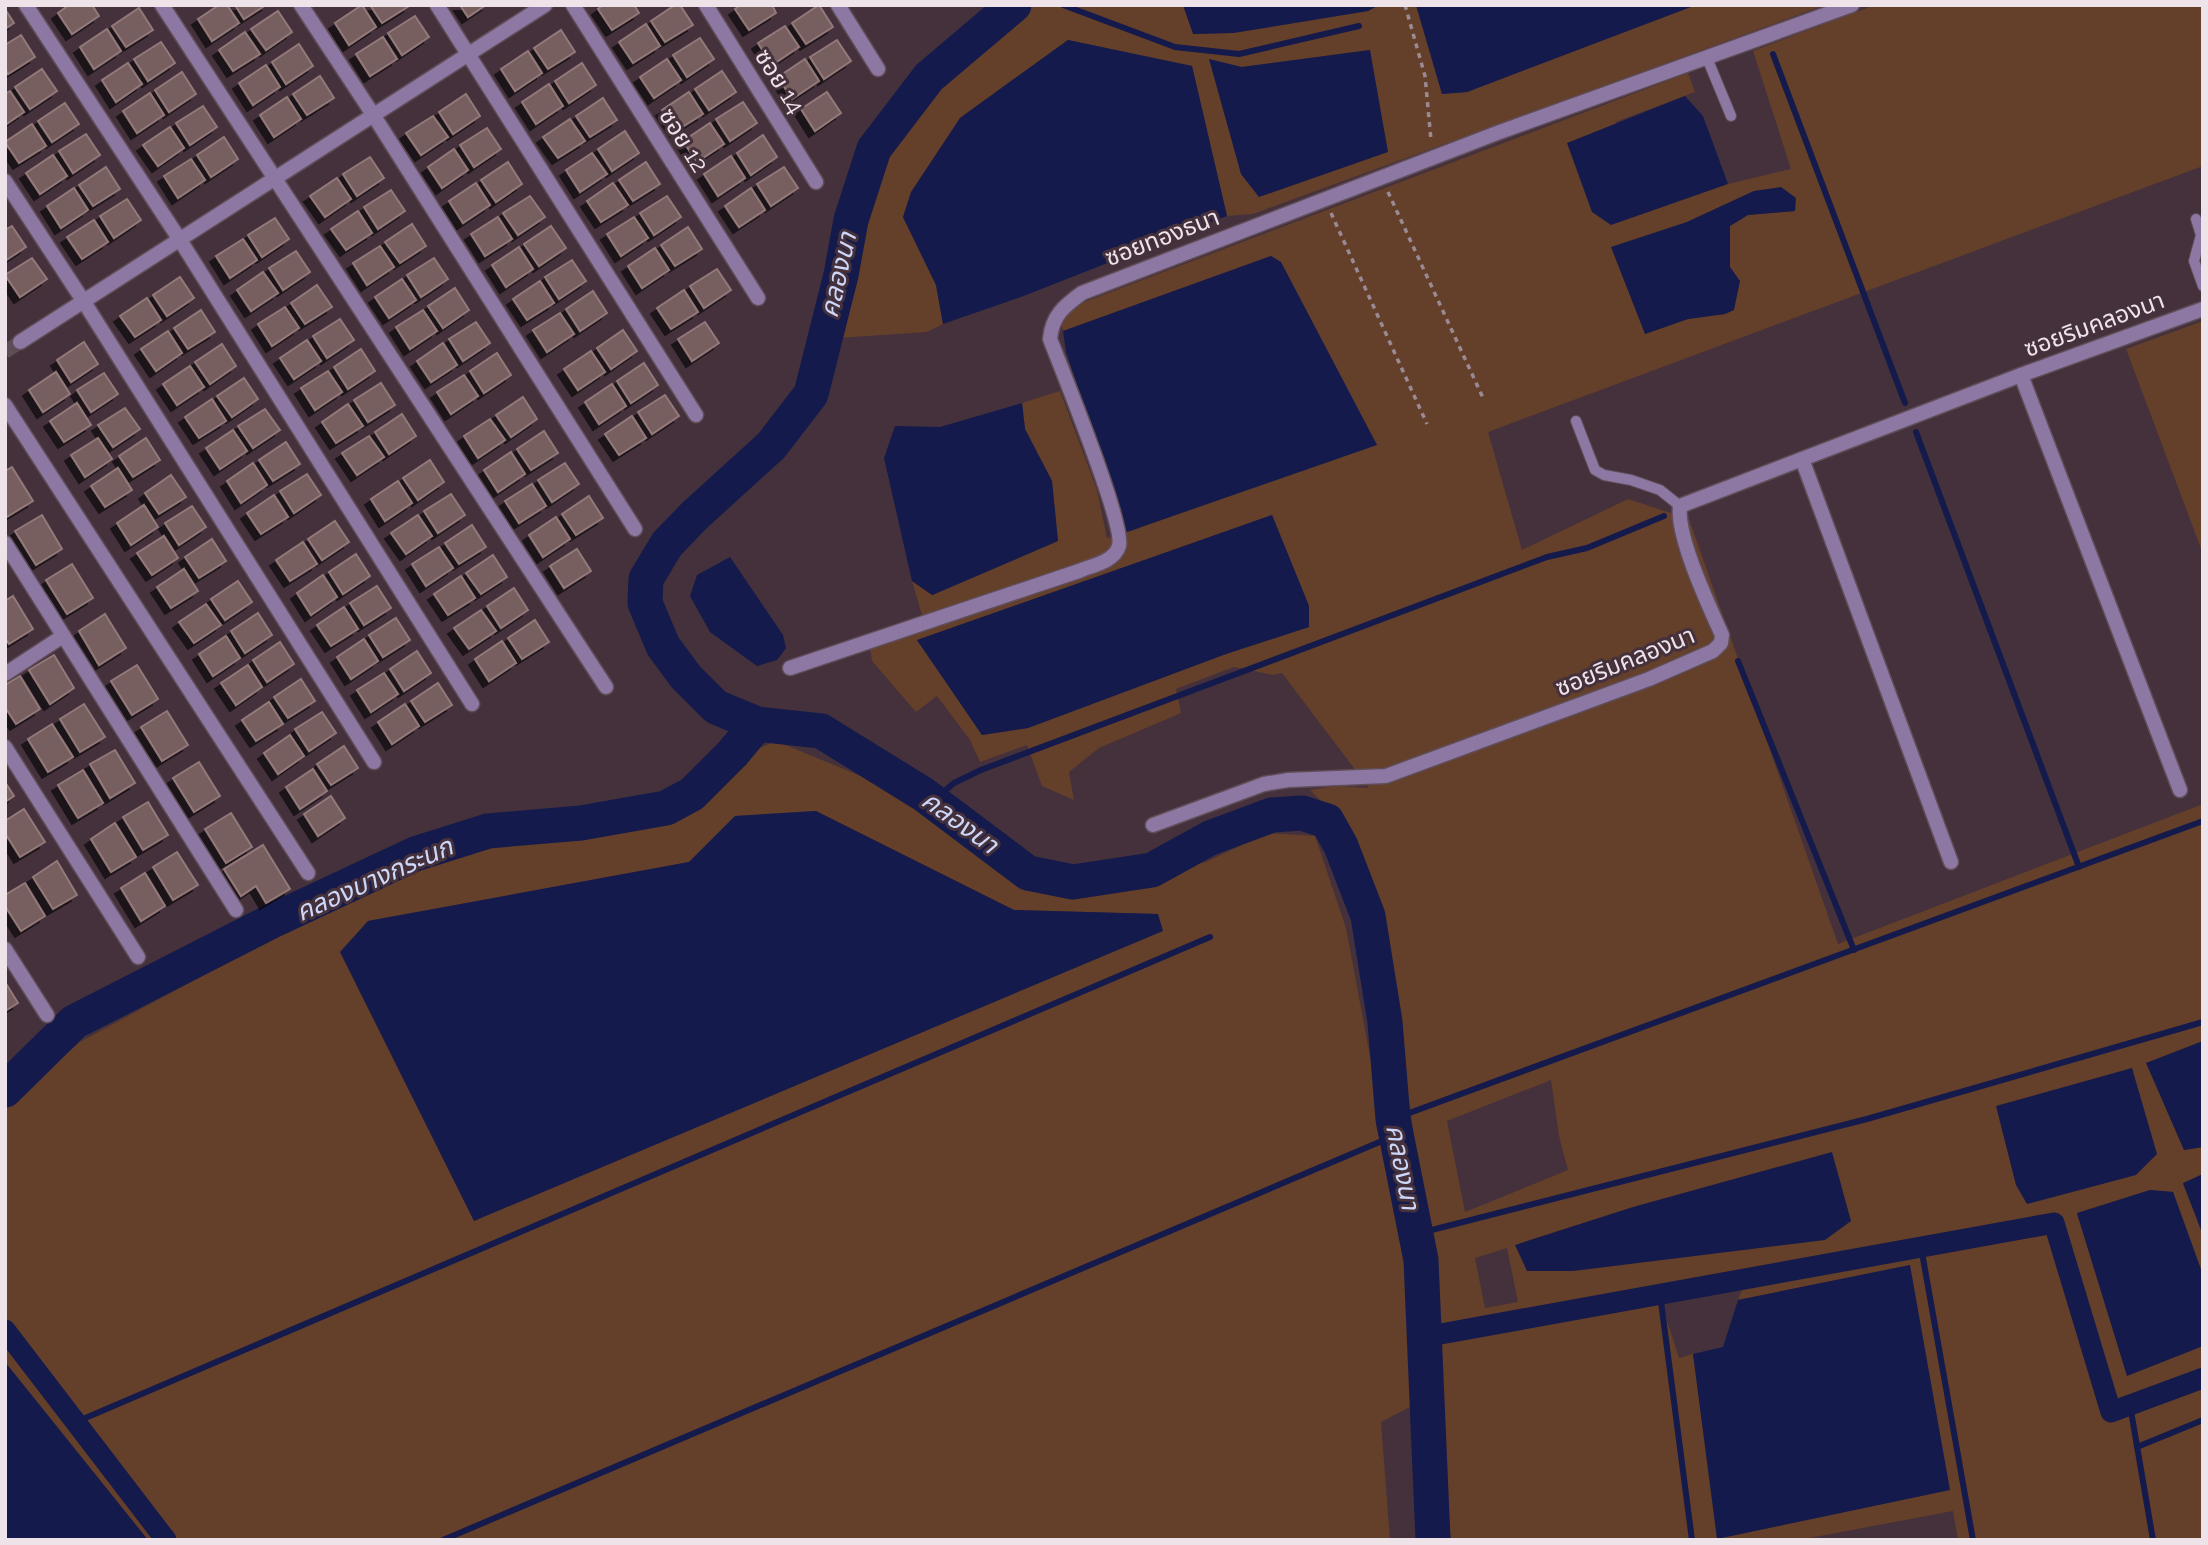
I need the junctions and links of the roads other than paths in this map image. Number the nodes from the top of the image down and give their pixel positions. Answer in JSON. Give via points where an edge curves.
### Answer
{"nodes":[{"id":1,"x":26,"y":5,"type":"edge"},
{"id":2,"x":162,"y":5,"type":"edge"},
{"id":3,"x":301,"y":5,"type":"edge"},
{"id":4,"x":437,"y":5,"type":"edge"},
{"id":5,"x":545,"y":5,"type":"edge"},
{"id":6,"x":573,"y":5,"type":"edge"},
{"id":7,"x":706,"y":5,"type":"edge"},
{"id":8,"x":838,"y":5,"type":"edge"},
{"id":9,"x":1852,"y":5,"type":"edge"},
{"id":10,"x":469,"y":54,"type":"junction"},
{"id":11,"x":1707,"y":58,"type":"junction"},
{"id":12,"x":877,"y":69,"type":"dead end"},
{"id":13,"x":374,"y":116,"type":"junction"},
{"id":14,"x":1731,"y":116,"type":"dead end"},
{"id":15,"x":276,"y":178,"type":"junction"},
{"id":16,"x":5,"y":181,"type":"edge"},
{"id":17,"x":816,"y":182,"type":"dead end"},
{"id":18,"x":2196,"y":219,"type":"dead end"},
{"id":19,"x":180,"y":240,"type":"junction"},
{"id":20,"x":2203,"y":286,"type":"edge"},
{"id":21,"x":758,"y":298,"type":"dead end"},
{"id":22,"x":84,"y":302,"type":"junction"},
{"id":23,"x":2203,"y":309,"type":"edge"},
{"id":24,"x":20,"y":342,"type":"tunnel mouth"},
{"id":25,"x":2021,"y":375,"type":"junction"},
{"id":26,"x":5,"y":405,"type":"edge"},
{"id":27,"x":696,"y":415,"type":"dead end"},
{"id":28,"x":1576,"y":421,"type":"dead end"},
{"id":29,"x":1802,"y":458,"type":"junction"},
{"id":30,"x":1680,"y":506,"type":"junction"},
{"id":31,"x":635,"y":529,"type":"dead end"},
{"id":32,"x":5,"y":543,"type":"edge"},
{"id":33,"x":63,"y":636,"type":"junction"},
{"id":34,"x":790,"y":668,"type":"dead end"},
{"id":35,"x":5,"y":674,"type":"edge"},
{"id":36,"x":606,"y":687,"type":"dead end"},
{"id":37,"x":472,"y":704,"type":"dead end"},
{"id":38,"x":5,"y":747,"type":"edge"},
{"id":39,"x":374,"y":762,"type":"dead end"},
{"id":40,"x":2180,"y":790,"type":"dead end"},
{"id":41,"x":1153,"y":825,"type":"dead end"},
{"id":42,"x":1951,"y":862,"type":"dead end"},
{"id":43,"x":308,"y":873,"type":"dead end"},
{"id":44,"x":236,"y":911,"type":"dead end"},
{"id":45,"x":5,"y":949,"type":"edge"},
{"id":46,"x":138,"y":957,"type":"dead end"},
{"id":47,"x":47,"y":1015,"type":"dead end"}],
"edges":[{"from":1,"to":19,"type":"street"},
{"from":2,"to":15,"type":"street"},
{"from":3,"to":13,"type":"street"},
{"from":4,"to":10,"type":"street"},
{"from":5,"to":10,"type":"street"},
{"from":6,"to":21,"type":"street","name":"ซอย 12"},
{"from":7,"to":17,"type":"street","name":"ซอย 14"},
{"from":8,"to":12,"type":"street"},
{"from":9,"to":11,"type":"street","name":"ซอยทองธนา"},
{"from":10,"to":13,"type":"street"},
{"from":10,"to":27,"type":"street"},
{"from":11,"to":14,"type":"lane"},
{"from":11,"to":34,"type":"street","name":"ซอยทองธนา","via":[[1082,293],[1051,324],[1050,339],[1112,504],[1119,545],[1110,559]]},
{"from":13,"to":15,"type":"street"},
{"from":13,"to":31,"type":"street"},
{"from":15,"to":19,"type":"street"},
{"from":15,"to":36,"type":"street"},
{"from":16,"to":22,"type":"street"},
{"from":18,"to":20,"type":"lane","via":[[2201,234],[2194,261]]},
{"from":19,"to":22,"type":"street"},
{"from":19,"to":37,"type":"street"},
{"from":22,"to":24,"type":"street"},
{"from":22,"to":39,"type":"street"},
{"from":23,"to":25,"type":"street","name":"ซอยริมคลองนา"},
{"from":25,"to":29,"type":"street","name":"ซอยริมคลองนา"},
{"from":25,"to":40,"type":"street"},
{"from":26,"to":43,"type":"street"},
{"from":28,"to":30,"type":"lane","via":[[1595,470],[1660,490]]},
{"from":29,"to":30,"type":"street","name":"ซอยริมคลองนา"},
{"from":29,"to":42,"type":"street"},
{"from":30,"to":41,"type":"street","name":"ซอยริมคลองนา","via":[[1686,542],[1722,635],[1713,651],[1386,776],[1264,784]]},
{"from":32,"to":33,"type":"street"},
{"from":33,"to":35,"type":"street"},
{"from":33,"to":44,"type":"street"},
{"from":38,"to":46,"type":"street"},
{"from":45,"to":47,"type":"street"}]}
